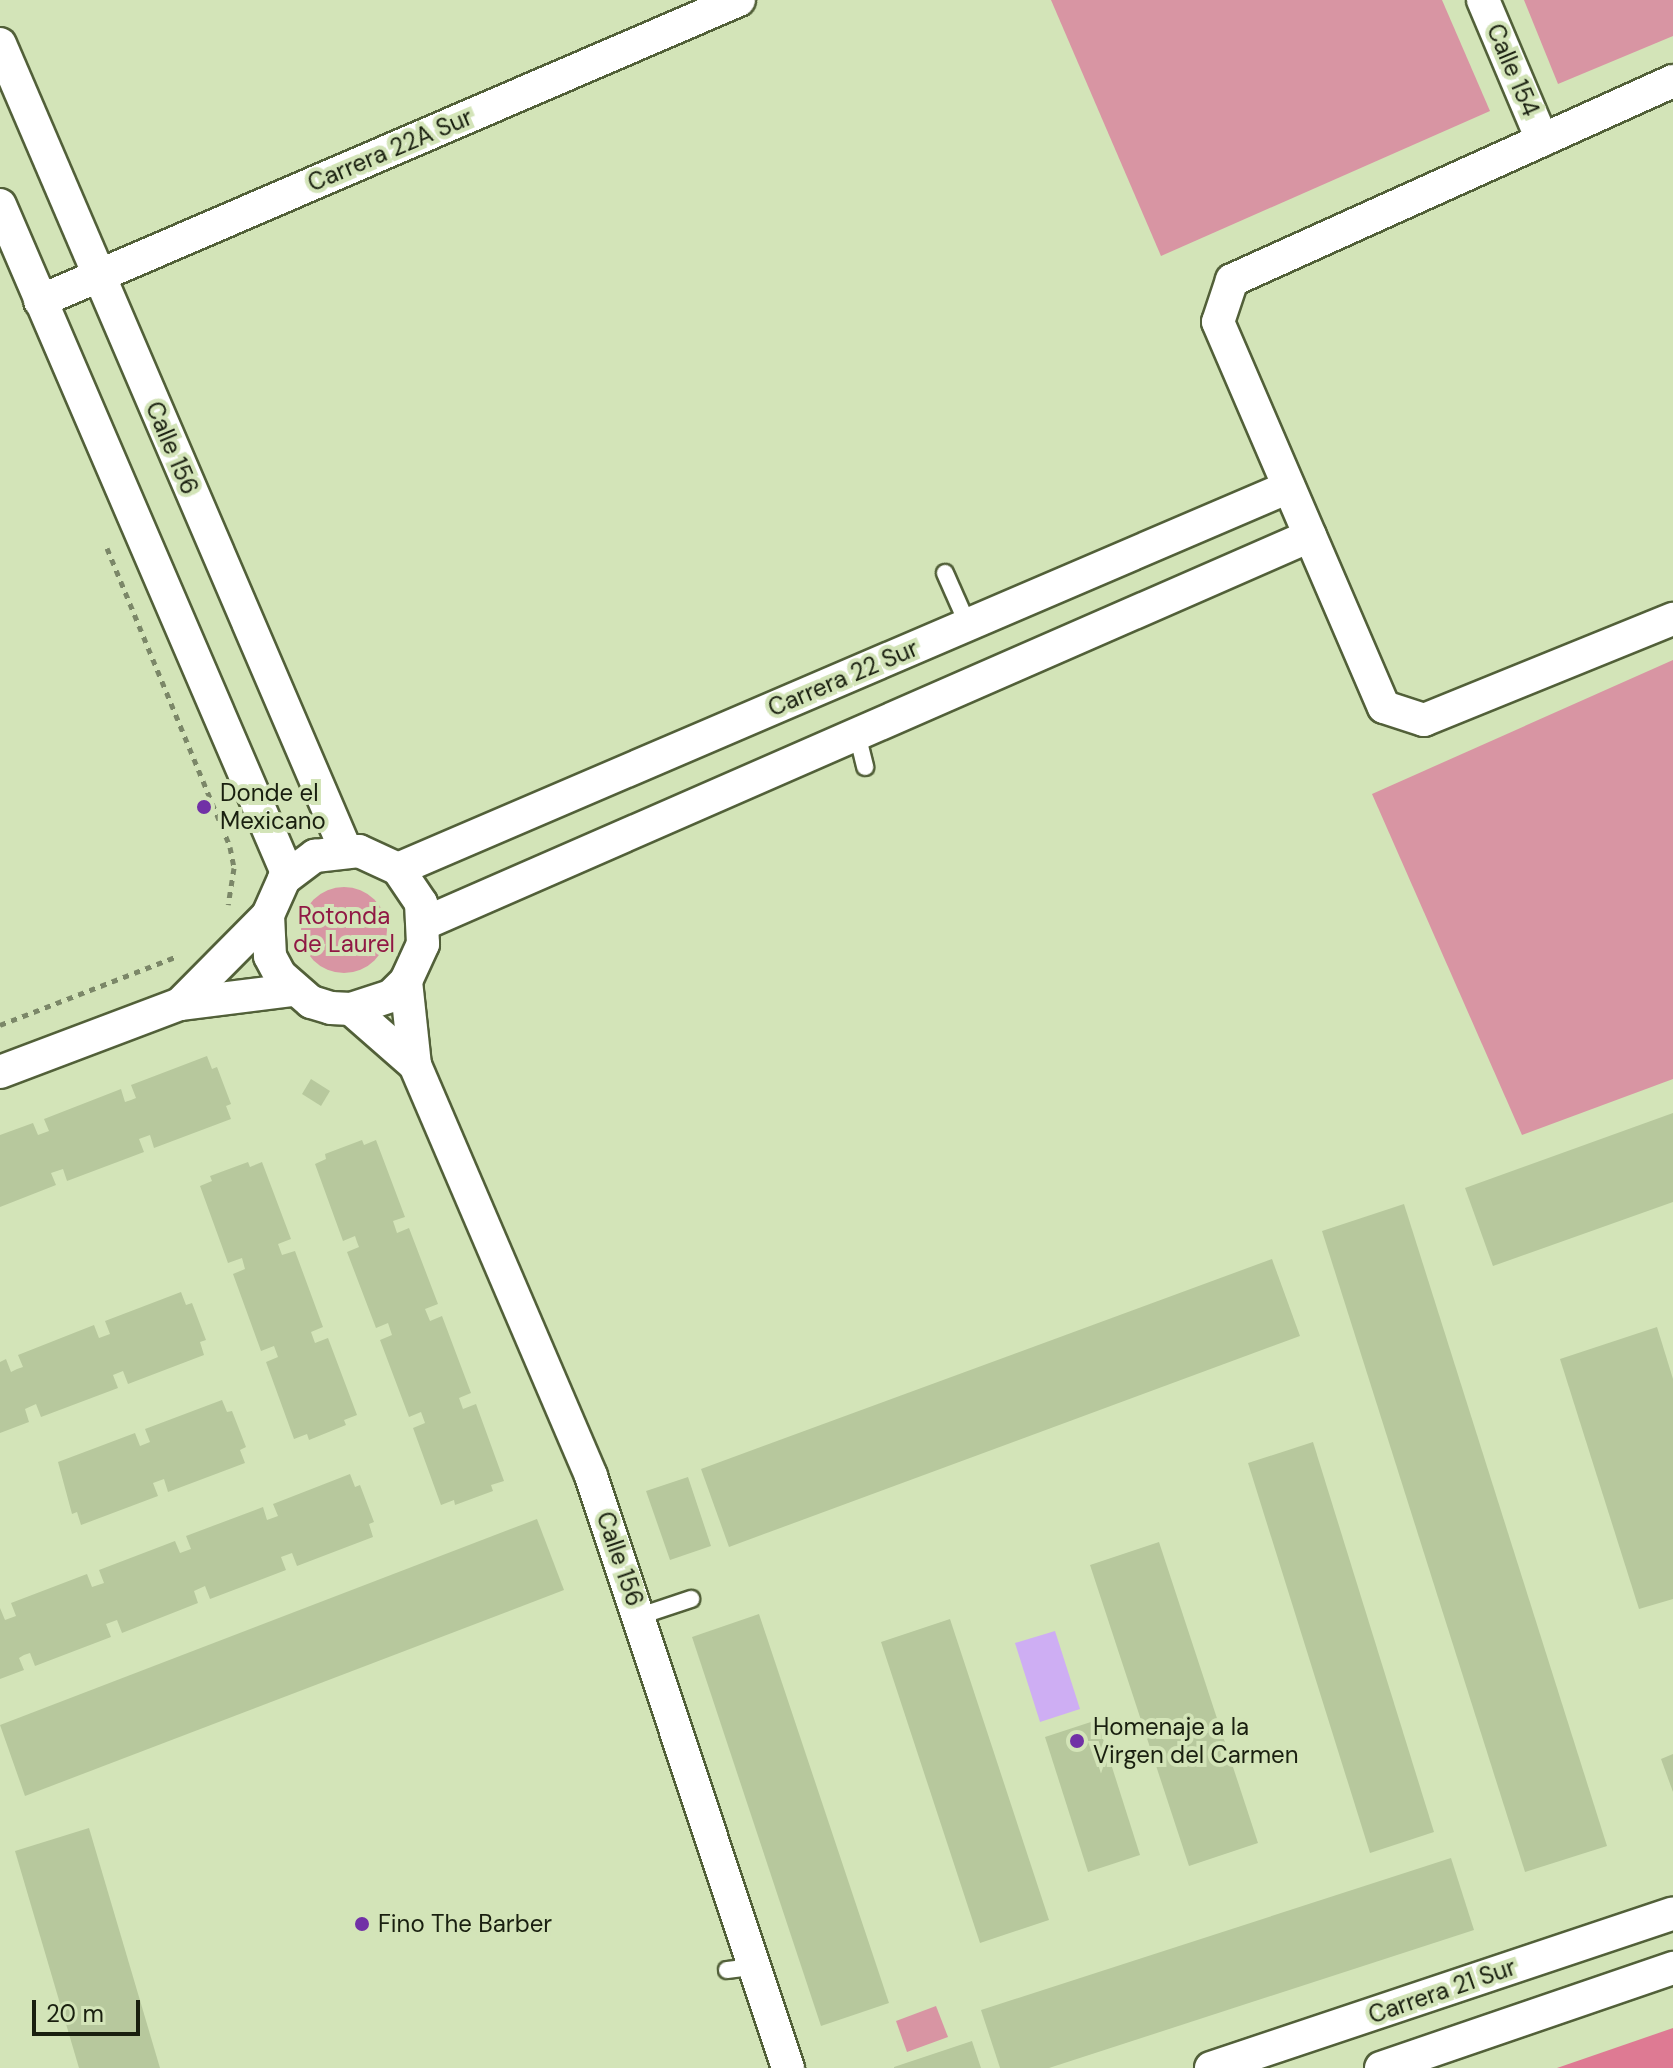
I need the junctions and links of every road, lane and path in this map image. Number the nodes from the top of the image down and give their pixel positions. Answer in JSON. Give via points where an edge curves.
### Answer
{"nodes":[{"id":1,"x":739,"y":0,"type":"edge"},
{"id":2,"x":1483,"y":0,"type":"edge"},
{"id":3,"x":0,"y":44,"type":"edge"},
{"id":4,"x":1673,"y":81,"type":"edge"},
{"id":5,"x":1542,"y":140,"type":"junction"},
{"id":6,"x":0,"y":205,"type":"edge"},
{"id":7,"x":97,"y":276,"type":"junction"},
{"id":8,"x":40,"y":301,"type":"junction"},
{"id":9,"x":1289,"y":487,"type":"junction"},
{"id":10,"x":1310,"y":536,"type":"junction"},
{"id":11,"x":102,"y":537,"type":"dead end"},
{"id":12,"x":945,"y":573,"type":"dead end"},
{"id":13,"x":1673,"y":619,"type":"edge"},
{"id":14,"x":968,"y":625,"type":"junction"},
{"id":15,"x":857,"y":734,"type":"junction"},
{"id":16,"x":865,"y":767,"type":"dead end"},
{"id":17,"x":346,"y":851,"type":"junction"},
{"id":18,"x":398,"y":869,"type":"junction"},
{"id":19,"x":288,"y":875,"type":"junction"},
{"id":20,"x":268,"y":915,"type":"junction"},
{"id":21,"x":222,"y":916,"type":"dead end"},
{"id":22,"x":425,"y":923,"type":"junction"},
{"id":23,"x":189,"y":951,"type":"dead end"},
{"id":24,"x":406,"y":981,"type":"junction"},
{"id":25,"x":293,"y":990,"type":"junction"},
{"id":26,"x":180,"y":1004,"type":"junction"},
{"id":27,"x":351,"y":1009,"type":"junction"},
{"id":28,"x":0,"y":1025,"type":"edge"},
{"id":29,"x":415,"y":1065,"type":"junction"},
{"id":30,"x":0,"y":1072,"type":"edge"},
{"id":31,"x":691,"y":1599,"type":"dead end"},
{"id":32,"x":640,"y":1616,"type":"junction"},
{"id":33,"x":1673,"y":1913,"type":"edge"},
{"id":34,"x":1673,"y":1968,"type":"edge"},
{"id":35,"x":788,"y":2068,"type":"edge"},
{"id":36,"x":1211,"y":2068,"type":"edge"},
{"id":37,"x":1381,"y":2068,"type":"edge"}],
"edges":[{"from":1,"to":7,"type":"street","name":"Carrera 22A Sur"},
{"from":2,"to":5,"type":"street","name":"Calle 154"},
{"from":3,"to":7,"type":"street","name":"Calle 156"},
{"from":4,"to":5,"type":"street"},
{"from":5,"to":9,"type":"street","via":[[1232,280],[1218,322]]},
{"from":6,"to":8,"type":"street"},
{"from":7,"to":8,"type":"street","name":"Carrera 22A Sur"},
{"from":7,"to":17,"type":"street","name":"Calle 156"},
{"from":8,"to":19,"type":"street"},
{"from":9,"to":10,"type":"street"},
{"from":9,"to":14,"type":"street","name":"Carrera 22 Sur"},
{"from":10,"to":13,"type":"street","via":[[1384,707],[1424,720]]},
{"from":10,"to":15,"type":"street"},
{"from":11,"to":21,"type":"path","via":[[230,847],[233,888]]},
{"from":12,"to":14,"type":"lane"},
{"from":14,"to":18,"type":"street","name":"Carrera 22 Sur"},
{"from":15,"to":16,"type":"lane"},
{"from":15,"to":22,"type":"street"},
{"from":17,"to":18,"type":"street","via":[[380,857]]},
{"from":17,"to":19,"type":"street","via":[[315,856]]},
{"from":18,"to":22,"type":"street","via":[[412,885]]},
{"from":19,"to":20,"type":"street"},
{"from":20,"to":25,"type":"street","via":[[270,956]]},
{"from":20,"to":26,"type":"street"},
{"from":22,"to":24,"type":"street","via":[[420,954]]},
{"from":23,"to":28,"type":"path"},
{"from":24,"to":27,"type":"street","via":[[391,996]]},
{"from":24,"to":29,"type":"street","name":"Calle 156"},
{"from":25,"to":26,"type":"street"},
{"from":25,"to":27,"type":"street","via":[[311,1002]]},
{"from":26,"to":30,"type":"street"},
{"from":27,"to":29,"type":"street","name":"Calle 156"},
{"from":29,"to":32,"type":"street","name":"Calle 156","via":[[591,1476]]},
{"from":31,"to":32,"type":"lane"},
{"from":32,"to":35,"type":"street","name":"Calle 156","via":[[740,1968]]},
{"from":33,"to":36,"type":"street","name":"Carrera 21 Sur"},
{"from":34,"to":37,"type":"street"}]}
